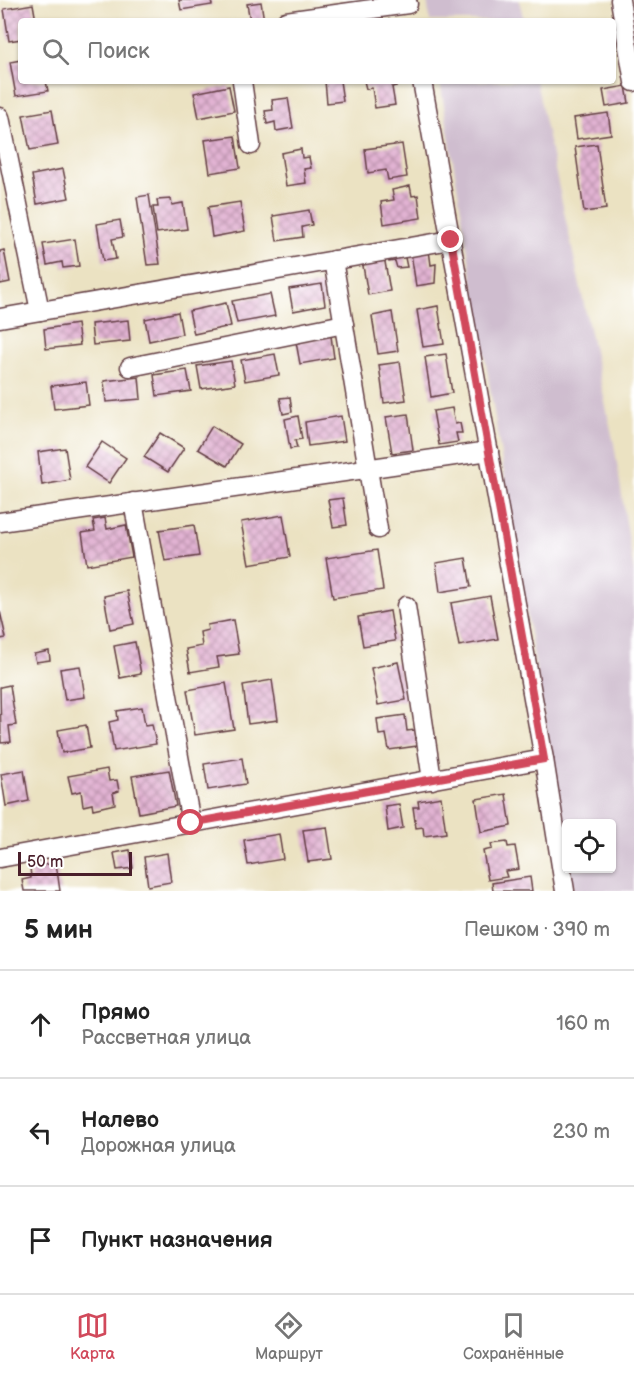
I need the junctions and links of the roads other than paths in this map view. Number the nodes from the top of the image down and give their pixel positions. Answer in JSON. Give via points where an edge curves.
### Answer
{"nodes":[{"id":1,"x":620,"y":0,"type":"edge"},
{"id":2,"x":409,"y":8,"type":"edge"},
{"id":3,"x":314,"y":18,"type":"edge"},
{"id":4,"x":634,"y":82,"type":"edge"},
{"id":5,"x":242,"y":84,"type":"edge"},
{"id":6,"x":423,"y":84,"type":"edge"},
{"id":7,"x":0,"y":117,"type":"edge"},
{"id":8,"x":250,"y":145,"type":"dead end"},
{"id":9,"x":451,"y":240,"type":"junction"},
{"id":10,"x":333,"y":260,"type":"junction"},
{"id":11,"x":40,"y":311,"type":"junction"},
{"id":12,"x":0,"y":318,"type":"edge"},
{"id":13,"x":344,"y":324,"type":"junction"},
{"id":14,"x":129,"y":368,"type":"dead end"},
{"id":15,"x":489,"y":451,"type":"junction"},
{"id":16,"x":367,"y":468,"type":"junction"},
{"id":17,"x":133,"y":502,"type":"junction"},
{"id":18,"x":0,"y":522,"type":"edge"},
{"id":19,"x":378,"y":530,"type":"dead end"},
{"id":20,"x":406,"y":606,"type":"dead end"},
{"id":21,"x":544,"y":759,"type":"junction"},
{"id":22,"x":432,"y":780,"type":"junction"},
{"id":23,"x":191,"y":823,"type":"junction"},
{"id":24,"x":0,"y":858,"type":"edge"},
{"id":25,"x":565,"y":891,"type":"edge"}],
"edges":[{"from":1,"to":4,"type":"street"},
{"from":2,"to":3,"type":"street"},
{"from":5,"to":8,"type":"street"},
{"from":6,"to":9,"type":"street"},
{"from":7,"to":11,"type":"street"},
{"from":9,"to":10,"type":"street"},
{"from":9,"to":15,"type":"street"},
{"from":10,"to":11,"type":"street"},
{"from":10,"to":13,"type":"street"},
{"from":11,"to":12,"type":"street"},
{"from":13,"to":14,"type":"street"},
{"from":13,"to":16,"type":"street"},
{"from":15,"to":16,"type":"street"},
{"from":15,"to":21,"type":"street"},
{"from":16,"to":17,"type":"street"},
{"from":16,"to":19,"type":"street"},
{"from":17,"to":18,"type":"street"},
{"from":17,"to":23,"type":"street"},
{"from":20,"to":22,"type":"street"},
{"from":21,"to":22,"type":"street"},
{"from":21,"to":25,"type":"street"},
{"from":22,"to":23,"type":"street"},
{"from":23,"to":24,"type":"street"}]}
